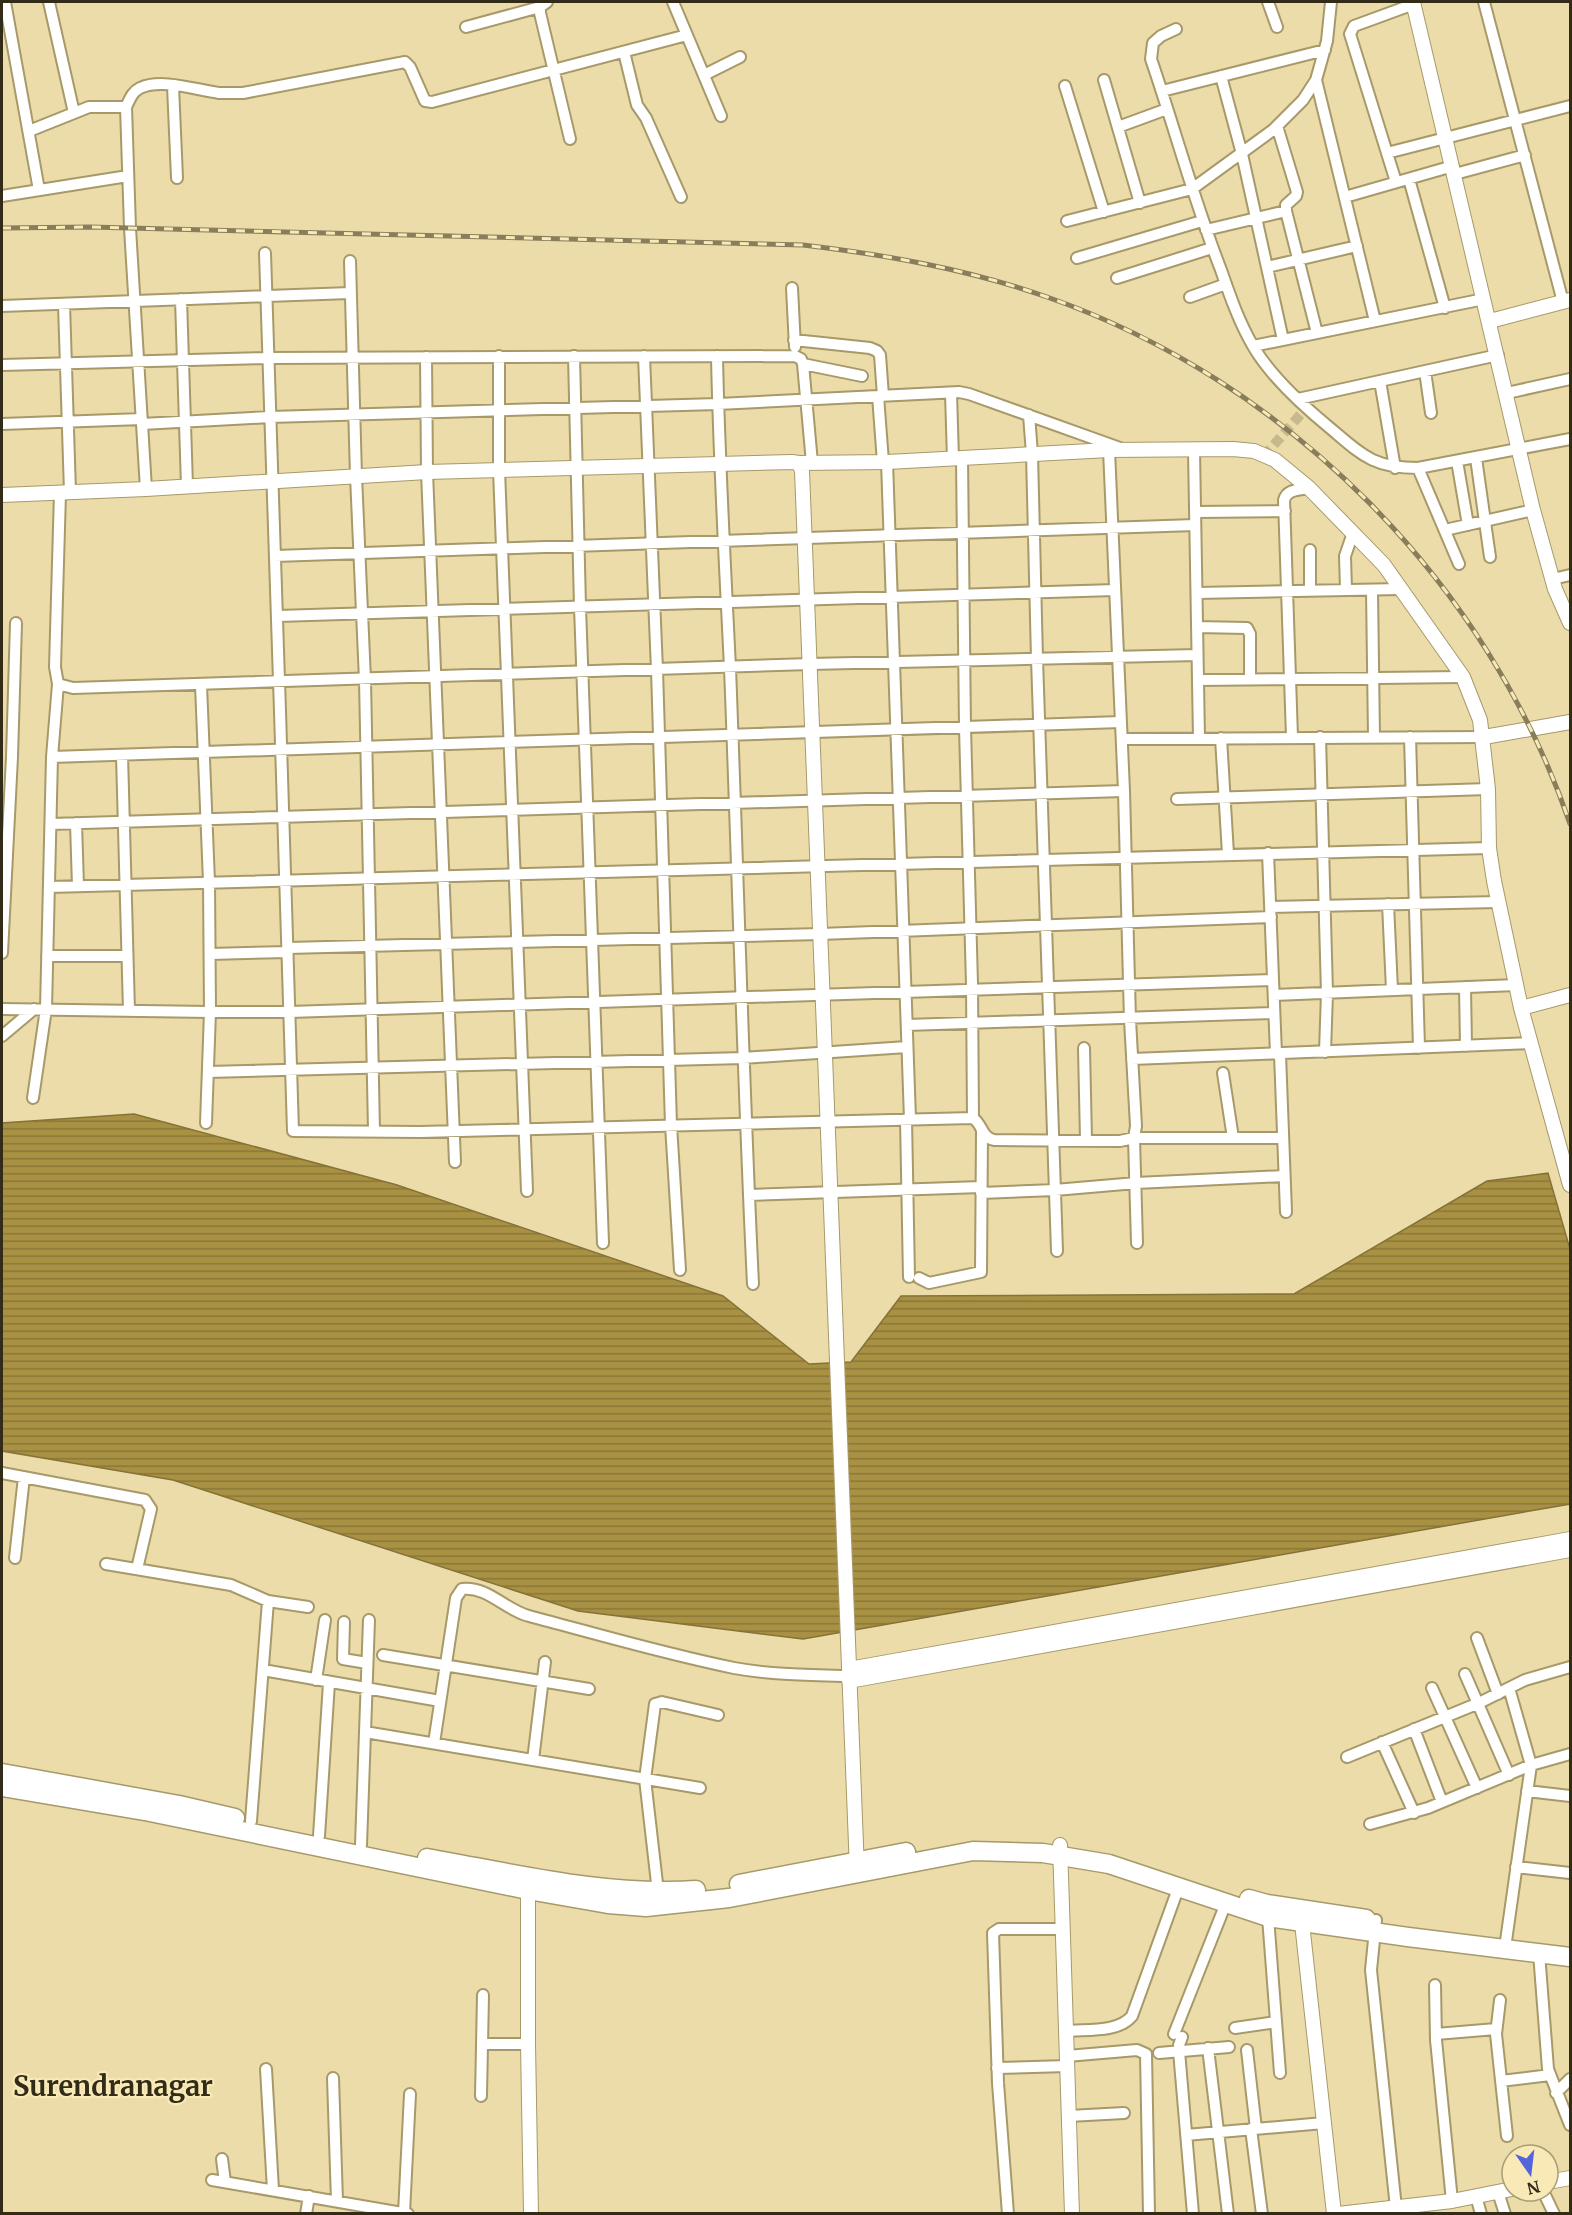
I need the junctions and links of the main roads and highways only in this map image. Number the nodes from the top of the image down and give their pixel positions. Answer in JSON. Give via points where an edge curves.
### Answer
{"nodes":[{"id":1,"x":2,"y":1773,"type":"edge"},
{"id":2,"x":2,"y":1787,"type":"edge"},
{"id":3,"x":1061,"y":1850,"type":"junction"},
{"id":4,"x":857,"y":1868,"type":"junction"},
{"id":5,"x":528,"y":1884,"type":"junction"},
{"id":6,"x":1301,"y":1916,"type":"junction"},
{"id":7,"x":1505,"y":1943,"type":"junction"},
{"id":8,"x":1570,"y":1946,"type":"edge"},
{"id":9,"x":1570,"y":1957,"type":"edge"}],
"edges":[{"from":1,"to":5,"type":"highway","via":[[179,1805]]},
{"from":2,"to":5,"type":"highway"},
{"from":3,"to":4,"type":"highway","via":[[973,1851]]},
{"from":3,"to":6,"type":"highway","via":[[1101,1851],[1138,1861]]},
{"from":3,"to":6,"type":"highway","via":[[1268,1917]]},
{"from":4,"to":5,"type":"highway","via":[[658,1892]]},
{"from":4,"to":5,"type":"highway","via":[[729,1898],[646,1907],[608,1904]]},
{"from":6,"to":7,"type":"highway"},
{"from":7,"to":8,"type":"highway"},
{"from":7,"to":9,"type":"highway"}]}
